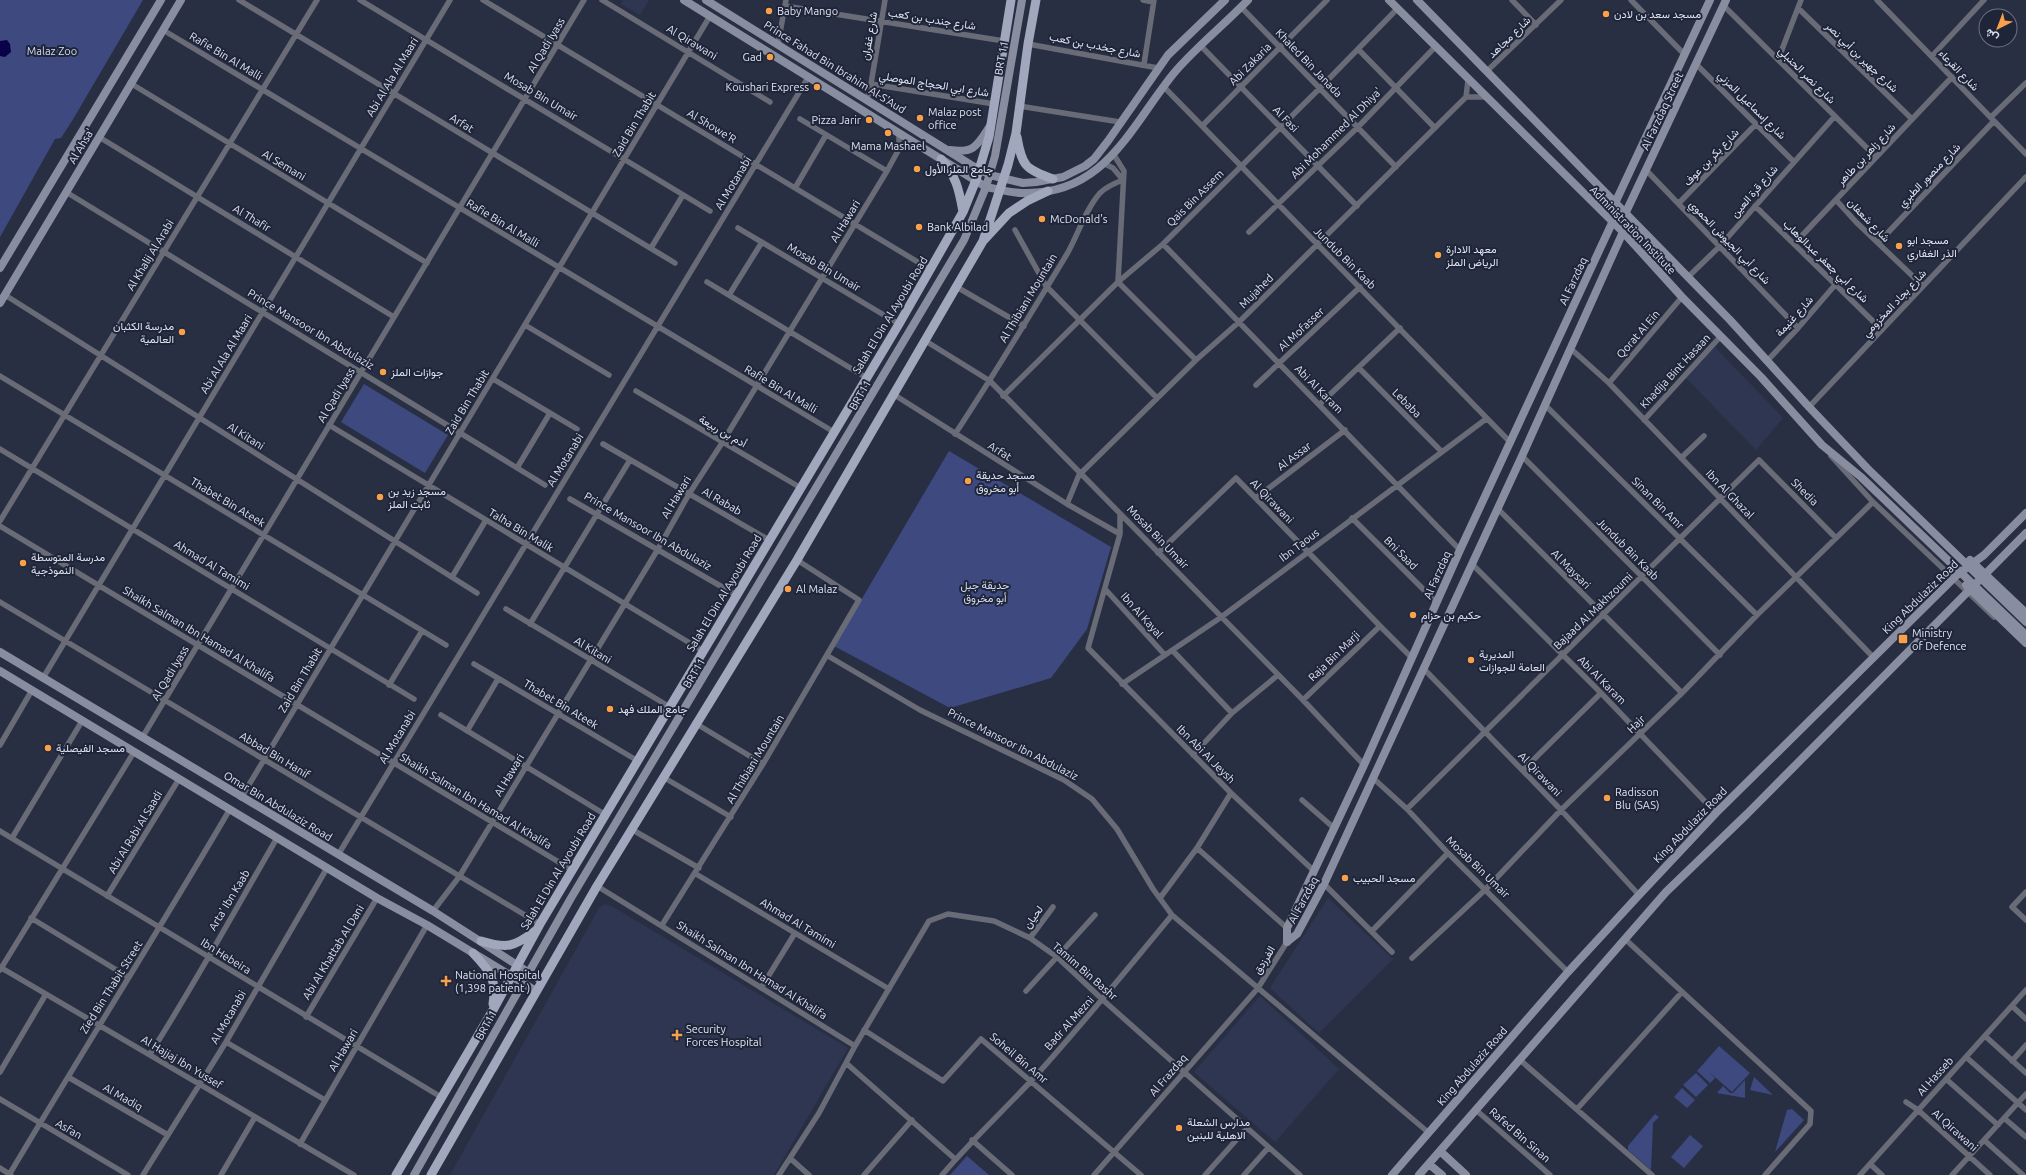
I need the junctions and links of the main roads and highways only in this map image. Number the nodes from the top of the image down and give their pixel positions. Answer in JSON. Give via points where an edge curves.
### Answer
{"nodes":[{"id":1,"x":153,"y":0,"type":"edge"},
{"id":2,"x":161,"y":0,"type":"edge"},
{"id":3,"x":181,"y":0,"type":"edge"},
{"id":4,"x":684,"y":0,"type":"edge"},
{"id":5,"x":706,"y":0,"type":"edge"},
{"id":6,"x":1011,"y":0,"type":"edge"},
{"id":7,"x":1022,"y":0,"type":"edge"},
{"id":8,"x":1036,"y":0,"type":"edge"},
{"id":9,"x":1225,"y":0,"type":"edge"},
{"id":10,"x":1248,"y":0,"type":"edge"},
{"id":11,"x":1389,"y":0,"type":"edge"},
{"id":12,"x":1417,"y":0,"type":"edge"},
{"id":13,"x":1710,"y":0,"type":"edge"},
{"id":14,"x":715,"y":2,"type":"edge"},
{"id":15,"x":1725,"y":3,"type":"edge"},
{"id":16,"x":156,"y":9,"type":"junction"},
{"id":17,"x":1002,"y":120,"type":"joint"},
{"id":18,"x":991,"y":125,"type":"junction"},
{"id":19,"x":1016,"y":133,"type":"junction"},
{"id":20,"x":947,"y":149,"type":"junction"},
{"id":21,"x":941,"y":159,"type":"junction"},
{"id":22,"x":980,"y":169,"type":"junction"},
{"id":23,"x":1003,"y":179,"type":"junction"},
{"id":24,"x":1053,"y":179,"type":"junction"},
{"id":25,"x":976,"y":180,"type":"junction"},
{"id":26,"x":988,"y":181,"type":"junction"},
{"id":27,"x":999,"y":189,"type":"junction"},
{"id":28,"x":1048,"y":191,"type":"junction"},
{"id":29,"x":1616,"y":201,"type":"junction"},
{"id":30,"x":963,"y":212,"type":"junction"},
{"id":31,"x":1626,"y":212,"type":"junction"},
{"id":32,"x":1612,"y":223,"type":"junction"},
{"id":33,"x":1623,"y":232,"type":"junction"},
{"id":34,"x":982,"y":241,"type":"junction"},
{"id":35,"x":0,"y":268,"type":"edge"},
{"id":36,"x":2,"y":299,"type":"edge"},
{"id":37,"x":1809,"y":408,"type":"junction"},
{"id":38,"x":1822,"y":445,"type":"junction"},
{"id":39,"x":2026,"y":513,"type":"edge"},
{"id":40,"x":2026,"y":533,"type":"edge"},
{"id":41,"x":1948,"y":544,"type":"junction"},
{"id":42,"x":1937,"y":558,"type":"junction"},
{"id":43,"x":1974,"y":563,"type":"junction"},
{"id":44,"x":1984,"y":575,"type":"junction"},
{"id":45,"x":1955,"y":576,"type":"junction"},
{"id":46,"x":1968,"y":590,"type":"junction"},
{"id":47,"x":2013,"y":600,"type":"junction"},
{"id":48,"x":1993,"y":612,"type":"junction"},
{"id":49,"x":2026,"y":613,"type":"edge"},
{"id":50,"x":2026,"y":622,"type":"edge"},
{"id":51,"x":2026,"y":635,"type":"edge"},
{"id":52,"x":2026,"y":644,"type":"edge"},
{"id":53,"x":0,"y":652,"type":"edge"},
{"id":54,"x":0,"y":671,"type":"edge"},
{"id":55,"x":539,"y":926,"type":"junction"},
{"id":56,"x":481,"y":941,"type":"junction"},
{"id":57,"x":473,"y":953,"type":"junction"},
{"id":58,"x":518,"y":965,"type":"junction"},
{"id":59,"x":529,"y":972,"type":"junction"},
{"id":60,"x":512,"y":976,"type":"junction"},
{"id":61,"x":542,"y":981,"type":"junction"},
{"id":62,"x":522,"y":983,"type":"junction"},
{"id":63,"x":536,"y":991,"type":"junction"},
{"id":64,"x":493,"y":1010,"type":"junction"},
{"id":65,"x":1440,"y":1151,"type":"junction"},
{"id":66,"x":1429,"y":1164,"type":"junction"},
{"id":67,"x":396,"y":1175,"type":"edge"},
{"id":68,"x":414,"y":1175,"type":"edge"},
{"id":69,"x":431,"y":1175,"type":"edge"},
{"id":70,"x":1392,"y":1175,"type":"edge"},
{"id":71,"x":1419,"y":1175,"type":"edge"},
{"id":72,"x":1442,"y":1175,"type":"edge"},
{"id":73,"x":1466,"y":1175,"type":"edge"}],
"edges":[{"from":1,"to":16,"type":"main road"},
{"from":2,"to":16,"type":"main road","name":"Al Ahsa'"},
{"from":3,"to":36,"type":"main road","name":"Al Ahsa'"},
{"from":4,"to":21,"type":"main road"},
{"from":5,"to":14,"type":"main road","name":"Prince Fahad Bin Ibrahim Al-S'Aud"},
{"from":6,"to":18,"type":"main road","name":"Salah El Din Al Ayoubi Road"},
{"from":7,"to":17,"type":"main road","name":"BRT 11"},
{"from":8,"to":19,"type":"main road"},
{"from":9,"to":24,"type":"main road","name":"Prince Fahad Bin Ibrahim Al-S'Aud","via":[[1177,45],[1158,68],[1094,159],[1075,171]]},
{"from":10,"to":28,"type":"main road","via":[[1181,65],[1114,155],[1094,173],[1073,184]]},
{"from":11,"to":32,"type":"main road","name":"Administration Institute"},
{"from":12,"to":29,"type":"main road","name":"Administration Institute"},
{"from":13,"to":29,"type":"main road","name":"Al Farzdaq Street"},
{"from":14,"to":20,"type":"main road","name":"Prince Fahad Bin Ibrahim Al-S'Aud"},
{"from":15,"to":31,"type":"main road","name":"Al Farzdaq Street"},
{"from":16,"to":35,"type":"main road","name":"Al Ahsa'"},
{"from":17,"to":26,"type":"main road","name":"BRT11"},
{"from":18,"to":20,"type":"main road","via":[[974,148],[965,152]]},
{"from":18,"to":22,"type":"main road","name":"Salah El Din Al Ayoubi Road"},
{"from":19,"to":23,"type":"main road"},
{"from":19,"to":24,"type":"main road","via":[[1020,156],[1025,164],[1036,173]]},
{"from":20,"to":22,"type":"main road","name":"Prince Fahad Bin Ibrahim Al-S'Aud"},
{"from":21,"to":25,"type":"main road"},
{"from":21,"to":30,"type":"main road","via":[[952,172],[960,193]]},
{"from":22,"to":25,"type":"main road","name":"Salah El Din Al Ayoubi Road"},
{"from":22,"to":26,"type":"main road","name":"Prince Fahad Bin Ibrahim Al-S'Aud"},
{"from":23,"to":24,"type":"main road","name":"Prince Fahad Bin Ibrahim Al-S'Aud","via":[[1023,182]]},
{"from":23,"to":26,"type":"main road","name":"Prince Fahad Bin Ibrahim Al-S'Aud"},
{"from":23,"to":27,"type":"main road"},
{"from":25,"to":26,"type":"main road"},
{"from":25,"to":30,"type":"main road","name":"Salah El Din Al Ayoubi Road"},
{"from":26,"to":27,"type":"main road"},
{"from":26,"to":59,"type":"main road","name":"BRT11","via":[[964,240]]},
{"from":27,"to":28,"type":"main road","via":[[1023,193]]},
{"from":27,"to":34,"type":"main road"},
{"from":28,"to":34,"type":"main road","via":[[1009,213]]},
{"from":29,"to":31,"type":"main road","name":"Administration Institute"},
{"from":29,"to":32,"type":"main road","name":"Al Farzdaq Street"},
{"from":30,"to":55,"type":"main road","name":"Salah El Din Al Ayoubi Road","via":[[900,324]]},
{"from":31,"to":33,"type":"main road","name":"Al Farzdaq Street"},
{"from":31,"to":37,"type":"main road","name":"Administration Institute","via":[[1767,360]]},
{"from":32,"to":33,"type":"main road","name":"Administration Institute"},
{"from":32,"to":33,"type":"main road","name":"Al Farzdaq","via":[[1287,928],[1287,942],[1297,934],[1324,884]]},
{"from":33,"to":38,"type":"main road","name":"Administration Institute"},
{"from":34,"to":61,"type":"main road","via":[[797,560],[695,723]]},
{"from":37,"to":41,"type":"main road","via":[[1825,418]]},
{"from":37,"to":50,"type":"main road","name":"Administration Institute","via":[[1868,469]]},
{"from":38,"to":42,"type":"main road"},
{"from":38,"to":51,"type":"main road","name":"Administration Institute","via":[[1861,477]]},
{"from":39,"to":43,"type":"main road","name":"King Abdulaziz Road"},
{"from":40,"to":44,"type":"main road"},
{"from":41,"to":42,"type":"main road"},
{"from":41,"to":43,"type":"main road"},
{"from":42,"to":45,"type":"main road"},
{"from":43,"to":44,"type":"main road"},
{"from":43,"to":45,"type":"main road","name":"King Abdulaziz Road"},
{"from":44,"to":46,"type":"main road"},
{"from":44,"to":47,"type":"main road"},
{"from":45,"to":46,"type":"main road"},
{"from":45,"to":70,"type":"main road","name":"King Abdulaziz Road","via":[[1716,812],[1568,972]]},
{"from":46,"to":48,"type":"main road"},
{"from":46,"to":65,"type":"main road","via":[[1747,814],[1666,892]]},
{"from":47,"to":48,"type":"main road","via":[[2009,598],[2000,602]]},
{"from":47,"to":49,"type":"main road"},
{"from":48,"to":52,"type":"main road"},
{"from":53,"to":56,"type":"main road","name":"Omar Bin Abdulaziz Road"},
{"from":54,"to":57,"type":"main road"},
{"from":55,"to":56,"type":"main road","via":[[520,942],[507,947]]},
{"from":55,"to":58,"type":"main road","name":"Salah El Din Al Ayoubi Road"},
{"from":56,"to":58,"type":"main road","name":"Omar Bin Abdulaziz Road"},
{"from":57,"to":60,"type":"main road"},
{"from":57,"to":64,"type":"main road","via":[[494,979]]},
{"from":58,"to":59,"type":"main road","name":"Omar Bin Abdulaziz Road"},
{"from":58,"to":60,"type":"main road","name":"Salah El Din Al Ayoubi Road"},
{"from":59,"to":61,"type":"main road","name":"Omar Bin Abdulaziz Road"},
{"from":59,"to":62,"type":"main road","name":"BRT11"},
{"from":60,"to":62,"type":"main road"},
{"from":60,"to":64,"type":"main road","name":"Salah El Din Al Ayoubi Road"},
{"from":61,"to":63,"type":"main road"},
{"from":62,"to":63,"type":"main road"},
{"from":62,"to":68,"type":"main road","name":"BRT11"},
{"from":63,"to":69,"type":"main road"},
{"from":64,"to":67,"type":"main road","name":"Salah El Din Al Ayoubi Road"},
{"from":65,"to":66,"type":"main road"},
{"from":65,"to":73,"type":"main road"},
{"from":66,"to":71,"type":"main road"},
{"from":66,"to":72,"type":"main road"}]}
